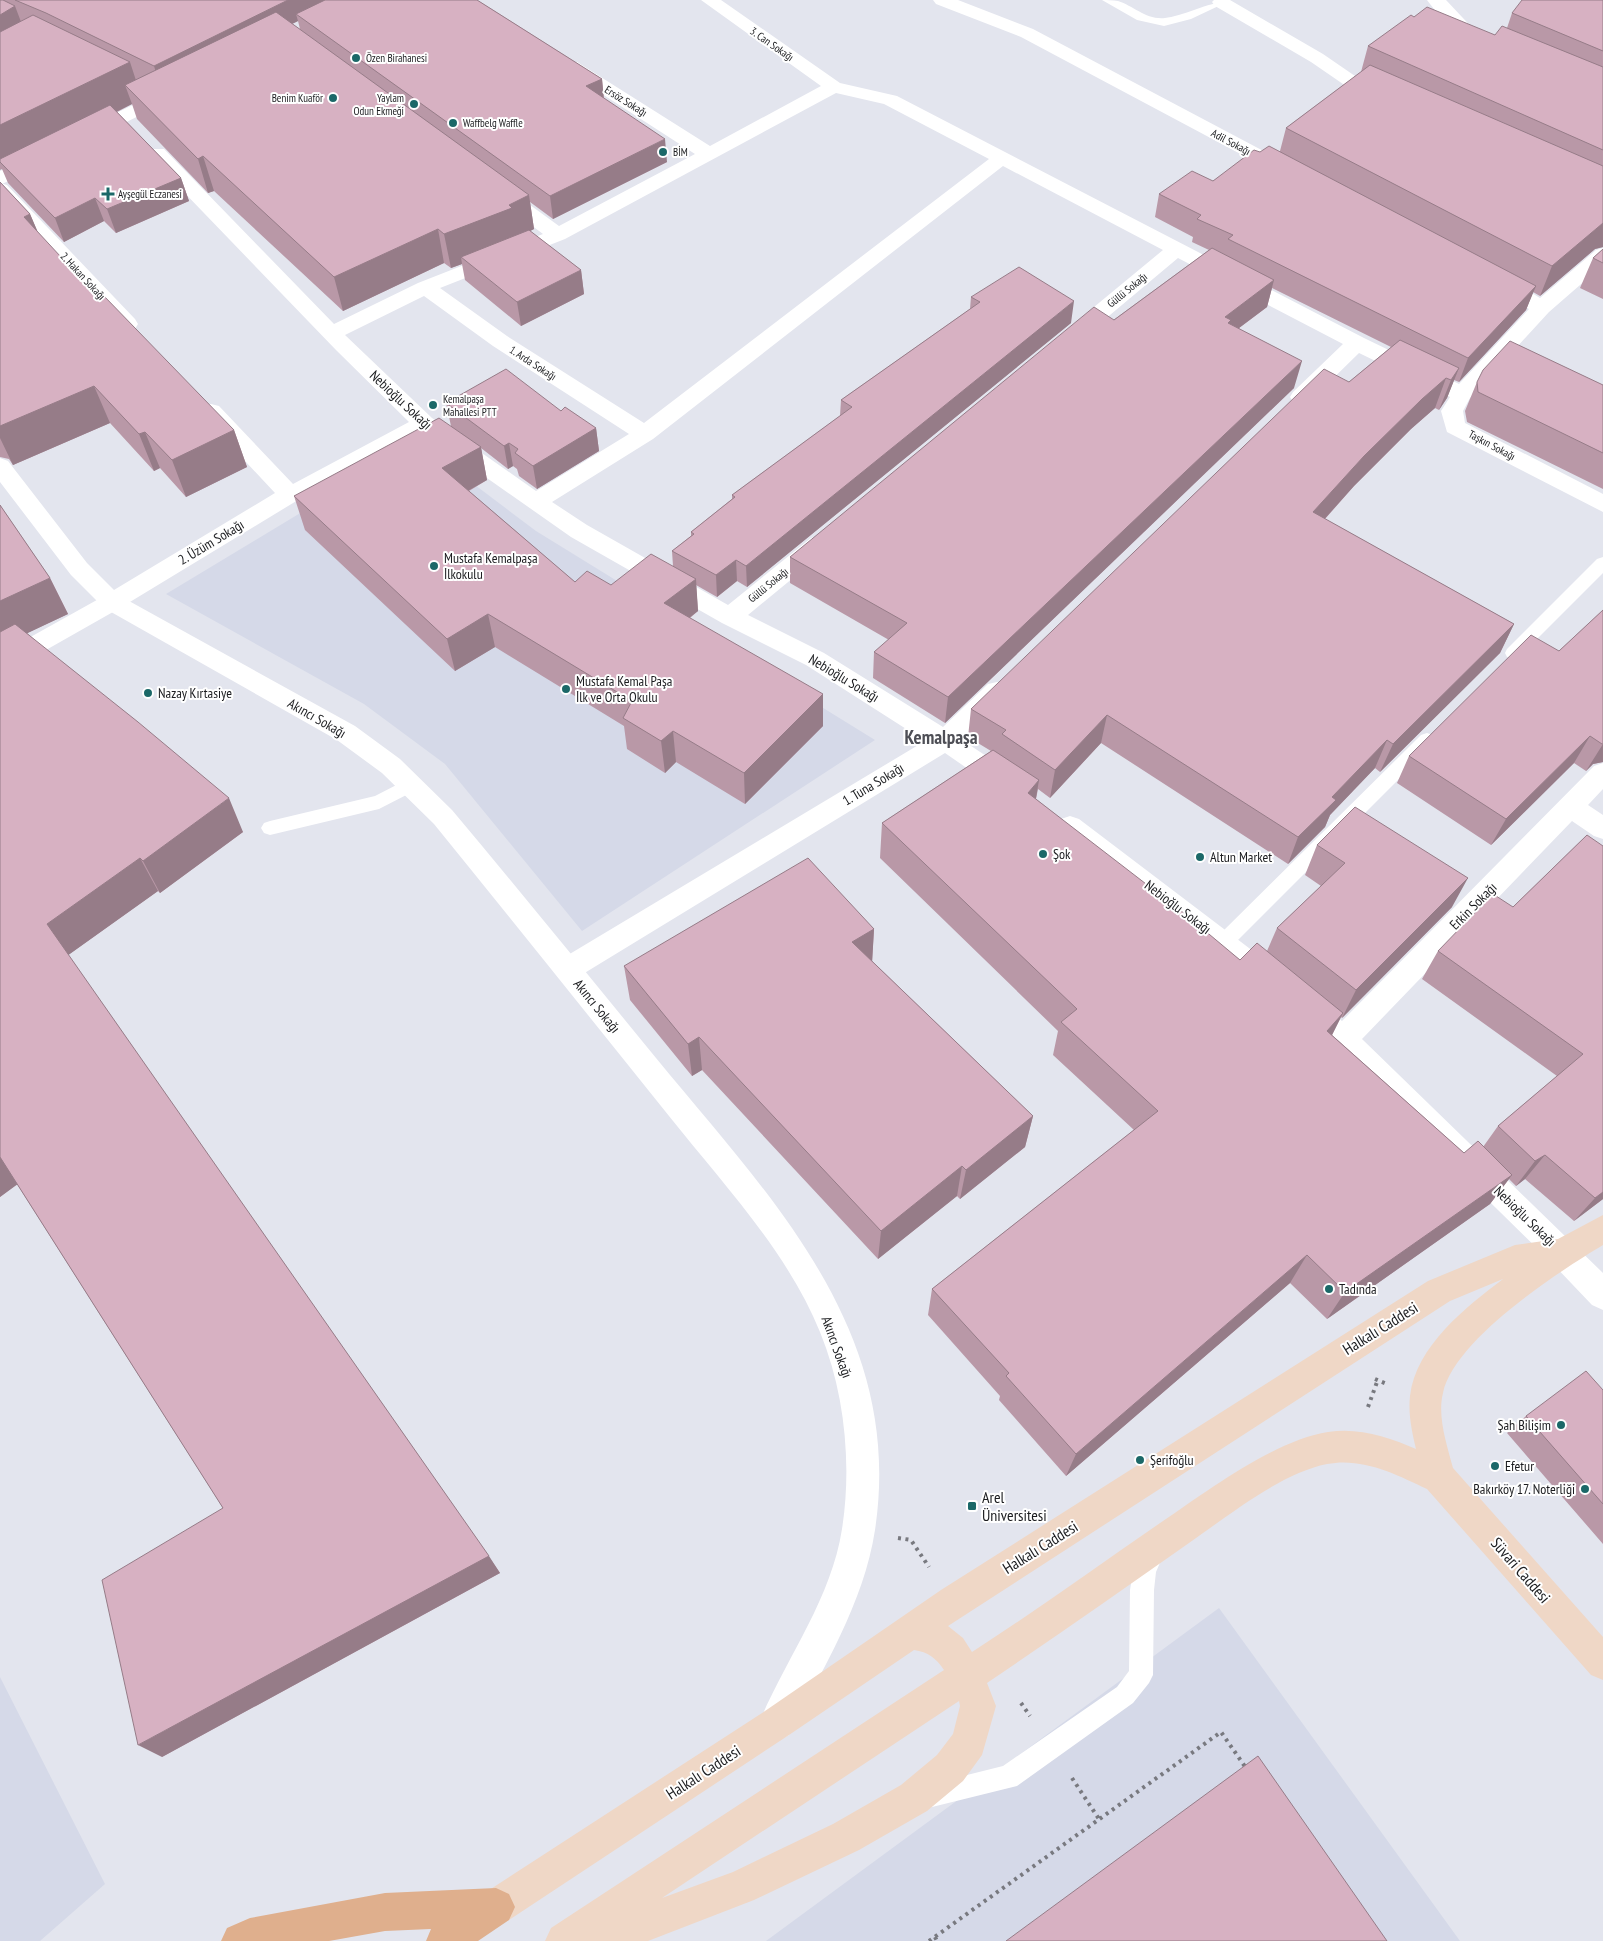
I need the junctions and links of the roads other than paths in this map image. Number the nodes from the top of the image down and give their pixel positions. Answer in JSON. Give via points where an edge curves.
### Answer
{"nodes":[{"id":1,"x":710,"y":0,"type":"edge"},
{"id":2,"x":942,"y":0,"type":"edge"},
{"id":3,"x":1108,"y":0,"type":"edge"},
{"id":4,"x":1436,"y":0,"type":"edge"},
{"id":5,"x":1221,"y":2,"type":"joint"},
{"id":6,"x":1498,"y":49,"type":"edge"},
{"id":7,"x":559,"y":58,"type":"edge"},
{"id":8,"x":185,"y":85,"type":"edge"},
{"id":9,"x":834,"y":87,"type":"junction"},
{"id":10,"x":143,"y":89,"type":"edge"},
{"id":11,"x":160,"y":98,"type":"junction"},
{"id":12,"x":1403,"y":104,"type":"edge"},
{"id":13,"x":132,"y":129,"type":"junction"},
{"id":14,"x":69,"y":143,"type":"edge"},
{"id":15,"x":52,"y":152,"type":"edge"},
{"id":16,"x":709,"y":154,"type":"junction"},
{"id":17,"x":1002,"y":158,"type":"junction"},
{"id":18,"x":1298,"y":177,"type":"edge"},
{"id":19,"x":0,"y":179,"type":"edge"},
{"id":20,"x":483,"y":180,"type":"edge"},
{"id":21,"x":0,"y":189,"type":"edge"},
{"id":22,"x":558,"y":234,"type":"junction"},
{"id":23,"x":1177,"y":249,"type":"junction"},
{"id":24,"x":1603,"y":254,"type":"edge"},
{"id":25,"x":1481,"y":275,"type":"edge"},
{"id":26,"x":426,"y":287,"type":"junction"},
{"id":27,"x":1542,"y":307,"type":"junction"},
{"id":28,"x":332,"y":333,"type":"junction"},
{"id":29,"x":142,"y":338,"type":"edge"},
{"id":30,"x":1357,"y":343,"type":"junction"},
{"id":31,"x":1054,"y":351,"type":"edge"},
{"id":32,"x":1462,"y":394,"type":"junction"},
{"id":33,"x":196,"y":395,"type":"edge"},
{"id":34,"x":1286,"y":411,"type":"edge"},
{"id":35,"x":424,"y":423,"type":"junction"},
{"id":36,"x":645,"y":434,"type":"junction"},
{"id":37,"x":0,"y":466,"type":"edge"},
{"id":38,"x":290,"y":495,"type":"junction"},
{"id":39,"x":534,"y":502,"type":"junction"},
{"id":40,"x":1603,"y":504,"type":"edge"},
{"id":41,"x":838,"y":528,"type":"edge"},
{"id":42,"x":1603,"y":562,"type":"edge"},
{"id":43,"x":112,"y":602,"type":"junction"},
{"id":44,"x":730,"y":617,"type":"junction"},
{"id":45,"x":1504,"y":662,"type":"edge"},
{"id":46,"x":0,"y":665,"type":"edge"},
{"id":47,"x":1016,"y":672,"type":"edge"},
{"id":48,"x":1435,"y":731,"type":"edge"},
{"id":49,"x":945,"y":741,"type":"junction"},
{"id":50,"x":1603,"y":773,"type":"edge"},
{"id":51,"x":410,"y":785,"type":"junction"},
{"id":52,"x":1025,"y":796,"type":"edge"},
{"id":53,"x":1571,"y":807,"type":"junction"},
{"id":54,"x":1049,"y":812,"type":"edge"},
{"id":55,"x":270,"y":828,"type":"dead end"},
{"id":56,"x":1603,"y":829,"type":"edge"},
{"id":57,"x":1224,"y":942,"type":"junction"},
{"id":58,"x":568,"y":969,"type":"junction"},
{"id":59,"x":1343,"y":1039,"type":"junction"},
{"id":60,"x":1603,"y":1229,"type":"edge"},
{"id":61,"x":1563,"y":1253,"type":"junction"},
{"id":62,"x":1603,"y":1295,"type":"edge"},
{"id":63,"x":1439,"y":1477,"type":"junction"},
{"id":64,"x":1156,"y":1546,"type":"junction"},
{"id":65,"x":911,"y":1632,"type":"junction"},
{"id":66,"x":1603,"y":1663,"type":"edge"},
{"id":67,"x":967,"y":1675,"type":"junction"},
{"id":68,"x":777,"y":1723,"type":"junction"},
{"id":69,"x":905,"y":1802,"type":"junction"},
{"id":70,"x":496,"y":1907,"type":"junction"},
{"id":71,"x":568,"y":1938,"type":"edge"},
{"id":72,"x":240,"y":1941,"type":"edge"},
{"id":73,"x":445,"y":1941,"type":"edge"}],
"edges":[{"from":1,"to":9,"type":"street","name":"3. Can Sokağı"},
{"from":2,"to":18,"type":"street","name":"Adil Sokağı","via":[[1027,33]]},
{"from":3,"to":5,"type":"lane","via":[[1132,15],[1156,23],[1178,20]]},
{"from":4,"to":6,"type":"street","via":[[1472,38]]},
{"from":5,"to":12,"type":"street","via":[[1349,80]]},
{"from":7,"to":16,"type":"street","name":"Ersöz Sokağı"},
{"from":8,"to":11,"type":"street"},
{"from":9,"to":16,"type":"street"},
{"from":9,"to":17,"type":"street","via":[[890,100]]},
{"from":10,"to":11,"type":"street"},
{"from":11,"to":13,"type":"street"},
{"from":13,"to":14,"type":"street"},
{"from":13,"to":28,"type":"street","name":"Nebioğlu Sokağı"},
{"from":15,"to":19,"type":"street"},
{"from":16,"to":22,"type":"street"},
{"from":17,"to":23,"type":"street"},
{"from":17,"to":36,"type":"street"},
{"from":20,"to":22,"type":"street"},
{"from":21,"to":29,"type":"street","name":"2. Hakan Sokağı"},
{"from":22,"to":26,"type":"street"},
{"from":23,"to":30,"type":"street"},
{"from":23,"to":31,"type":"street","name":"Güllü Sokağı"},
{"from":24,"to":27,"type":"street","name":"Taşkın Sokağı"},
{"from":25,"to":27,"type":"street"},
{"from":26,"to":28,"type":"street"},
{"from":26,"to":36,"type":"street","name":"1. Arda Sokağı","via":[[500,341]]},
{"from":27,"to":32,"type":"street","name":"Taşkın Sokağı"},
{"from":28,"to":35,"type":"street","name":"Nebioğlu Sokağı"},
{"from":30,"to":32,"type":"street"},
{"from":30,"to":34,"type":"street"},
{"from":32,"to":40,"type":"street","name":"Taşkın Sokağı","via":[[1452,411],[1455,426]]},
{"from":33,"to":38,"type":"street"},
{"from":35,"to":38,"type":"street","name":"2. Üzüm Sokağı"},
{"from":35,"to":39,"type":"street","name":"Nebioğlu Sokağı"},
{"from":36,"to":39,"type":"street"},
{"from":37,"to":43,"type":"street","name":"Akıncı Sokağı","via":[[79,569]]},
{"from":38,"to":43,"type":"street","name":"2. Üzüm Sokağı"},
{"from":39,"to":44,"type":"street","name":"Nebioğlu Sokağı"},
{"from":41,"to":44,"type":"street","name":"Güllü Sokağı"},
{"from":42,"to":45,"type":"lane"},
{"from":43,"to":46,"type":"street","name":"2. Üzüm Sokağı"},
{"from":43,"to":51,"type":"street","name":"Akıncı Sokağı","via":[[346,733],[391,766]]},
{"from":44,"to":49,"type":"street","name":"Nebioğlu Sokağı","via":[[815,659]]},
{"from":47,"to":49,"type":"street","name":"1. Tuna Sokağı"},
{"from":48,"to":57,"type":"lane"},
{"from":49,"to":52,"type":"street","name":"Nebioğlu Sokağı"},
{"from":49,"to":58,"type":"street","name":"1. Tuna Sokağı"},
{"from":50,"to":53,"type":"street","name":"Erkin Sokağı"},
{"from":51,"to":55,"type":"lane","via":[[379,802]]},
{"from":51,"to":58,"type":"street","name":"Akıncı Sokağı","via":[[443,817]]},
{"from":53,"to":56,"type":"street"},
{"from":53,"to":59,"type":"street","name":"Erkin Sokağı"},
{"from":54,"to":57,"type":"street","name":"Nebioğlu Sokağı"},
{"from":57,"to":59,"type":"street","name":"Nebioğlu Sokağı"},
{"from":58,"to":68,"type":"street","name":"Akıncı Sokağı","via":[[797,1258],[834,1329],[855,1400],[863,1472],[858,1533],[842,1587]]},
{"from":59,"to":61,"type":"street","name":"Nebioğlu Sokağı"},
{"from":60,"to":61,"type":"main road","name":"Halkalı Caddesi"},
{"from":61,"to":62,"type":"street","name":"Nebioğlu Sokağı"},
{"from":61,"to":63,"type":"main road","via":[[1508,1293],[1440,1360],[1426,1394],[1429,1441]]},
{"from":61,"to":65,"type":"main road","name":"Halkalı Caddesi","via":[[1515,1259],[1439,1291]]},
{"from":63,"to":64,"type":"main road","via":[[1398,1458],[1354,1446],[1327,1448],[1300,1456],[1243,1486]]},
{"from":63,"to":66,"type":"main road","name":"Süvari Caddesi"},
{"from":64,"to":67,"type":"main road"},
{"from":64,"to":69,"type":"lane","via":[[1145,1571],[1142,1590],[1141,1675],[1125,1695],[1008,1777]]},
{"from":65,"to":67,"type":"main road","via":[[934,1636],[951,1650]]},
{"from":65,"to":68,"type":"main road","name":"Halkalı Caddesi"},
{"from":67,"to":69,"type":"main road","via":[[978,1706],[969,1742],[950,1768]]},
{"from":67,"to":71,"type":"main road"},
{"from":68,"to":70,"type":"main road","name":"Halkalı Caddesi"},
{"from":69,"to":71,"type":"main road","via":[[846,1837],[741,1887],[646,1923]]},
{"from":70,"to":72,"type":"main road","via":[[385,1912]]},
{"from":70,"to":73,"type":"main road"}]}
